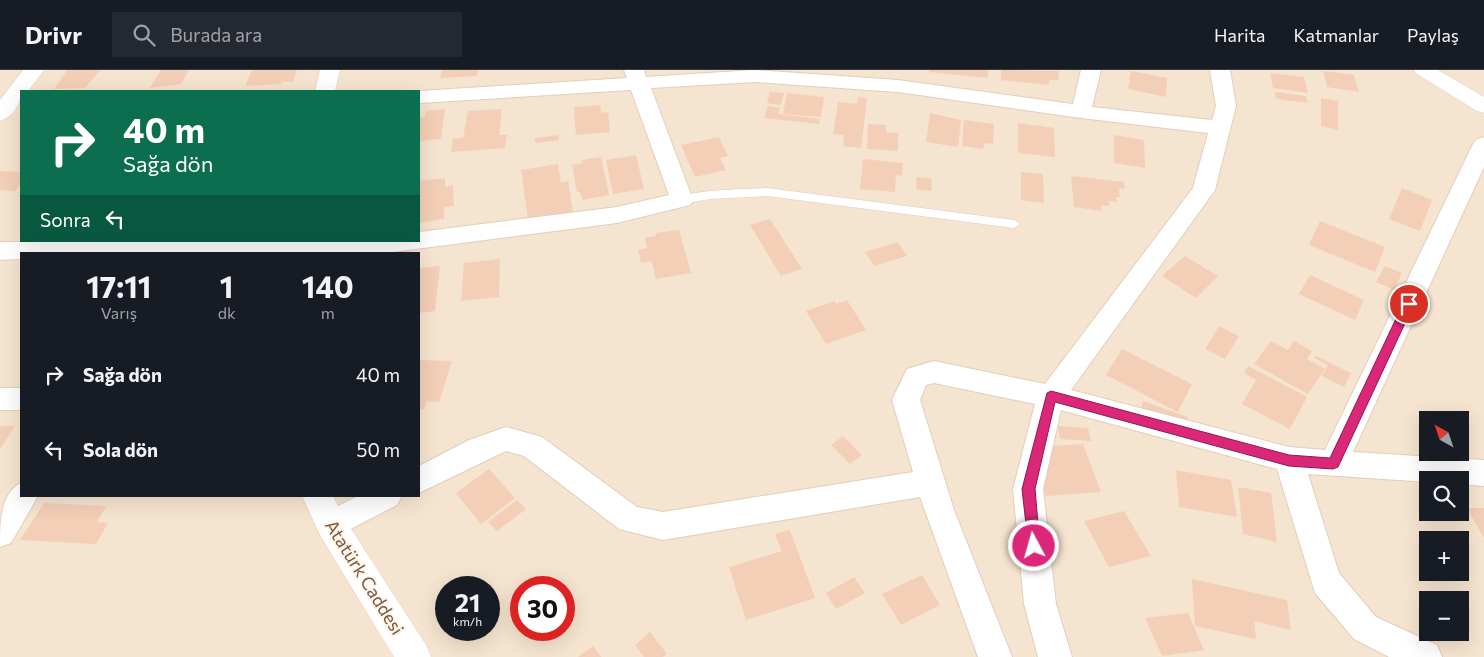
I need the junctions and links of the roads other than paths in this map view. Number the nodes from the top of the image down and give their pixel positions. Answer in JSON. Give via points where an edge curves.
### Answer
{"nodes":[{"id":1,"x":34,"y":70,"type":"edge"},
{"id":2,"x":330,"y":70,"type":"edge"},
{"id":3,"x":1091,"y":70,"type":"edge"},
{"id":4,"x":1220,"y":70,"type":"edge"},
{"id":5,"x":1424,"y":70,"type":"edge"},
{"id":6,"x":636,"y":76,"type":"edge"},
{"id":7,"x":899,"y":78,"type":"edge"},
{"id":8,"x":325,"y":90,"type":"edge"},
{"id":9,"x":420,"y":97,"type":"edge"},
{"id":10,"x":1484,"y":106,"type":"edge"},
{"id":11,"x":1081,"y":112,"type":"junction"},
{"id":12,"x":0,"y":114,"type":"edge"},
{"id":13,"x":1220,"y":128,"type":"junction"},
{"id":14,"x":1484,"y":144,"type":"edge"},
{"id":15,"x":682,"y":200,"type":"junction"},
{"id":16,"x":1014,"y":224,"type":"dead end"},
{"id":17,"x":420,"y":240,"type":"edge"},
{"id":18,"x":402,"y":242,"type":"edge"},
{"id":19,"x":295,"y":248,"type":"edge"},
{"id":20,"x":0,"y":251,"type":"edge"},
{"id":21,"x":1051,"y":396,"type":"junction"},
{"id":22,"x":0,"y":399,"type":"edge"},
{"id":23,"x":20,"y":399,"type":"edge"},
{"id":24,"x":1289,"y":460,"type":"junction"},
{"id":25,"x":1333,"y":463,"type":"junction"},
{"id":26,"x":1484,"y":474,"type":"edge"},
{"id":27,"x":420,"y":479,"type":"edge"},
{"id":28,"x":930,"y":482,"type":"junction"},
{"id":29,"x":22,"y":497,"type":"edge"},
{"id":30,"x":317,"y":497,"type":"edge"},
{"id":31,"x":385,"y":497,"type":"edge"},
{"id":32,"x":331,"y":525,"type":"junction"},
{"id":33,"x":0,"y":533,"type":"edge"},
{"id":34,"x":414,"y":657,"type":"edge"},
{"id":35,"x":995,"y":657,"type":"edge"},
{"id":36,"x":1055,"y":657,"type":"edge"},
{"id":37,"x":1425,"y":657,"type":"edge"}],
"edges":[{"from":1,"to":12,"type":"main road"},
{"from":2,"to":8,"type":"main road"},
{"from":3,"to":11,"type":"street"},
{"from":4,"to":13,"type":"street","via":[[1226,106]]},
{"from":5,"to":10,"type":"main road"},
{"from":6,"to":7,"type":"street"},
{"from":6,"to":9,"type":"street"},
{"from":6,"to":15,"type":"street"},
{"from":7,"to":11,"type":"street"},
{"from":11,"to":13,"type":"street"},
{"from":13,"to":21,"type":"street","via":[[1204,190]]},
{"from":14,"to":25,"type":"street"},
{"from":15,"to":16,"type":"lane","via":[[767,192]]},
{"from":15,"to":17,"type":"street","via":[[617,216]]},
{"from":18,"to":19,"type":"street","via":[[357,248]]},
{"from":19,"to":20,"type":"street"},
{"from":21,"to":24,"type":"street"},
{"from":21,"to":28,"type":"street","via":[[934,372],[916,377],[906,400]]},
{"from":21,"to":36,"type":"street","via":[[1028,489],[1040,604]]},
{"from":22,"to":23,"type":"street"},
{"from":24,"to":25,"type":"street"},
{"from":24,"to":37,"type":"street","via":[[1326,582],[1365,628]]},
{"from":25,"to":26,"type":"street"},
{"from":27,"to":28,"type":"street","via":[[506,439],[532,446],[630,519],[663,526]]},
{"from":28,"to":35,"type":"street"},
{"from":29,"to":33,"type":"street"},
{"from":30,"to":32,"type":"main road","name":"Atatürk Caddesi"},
{"from":31,"to":32,"type":"street"},
{"from":32,"to":34,"type":"main road","name":"Atatürk Caddesi"}]}
